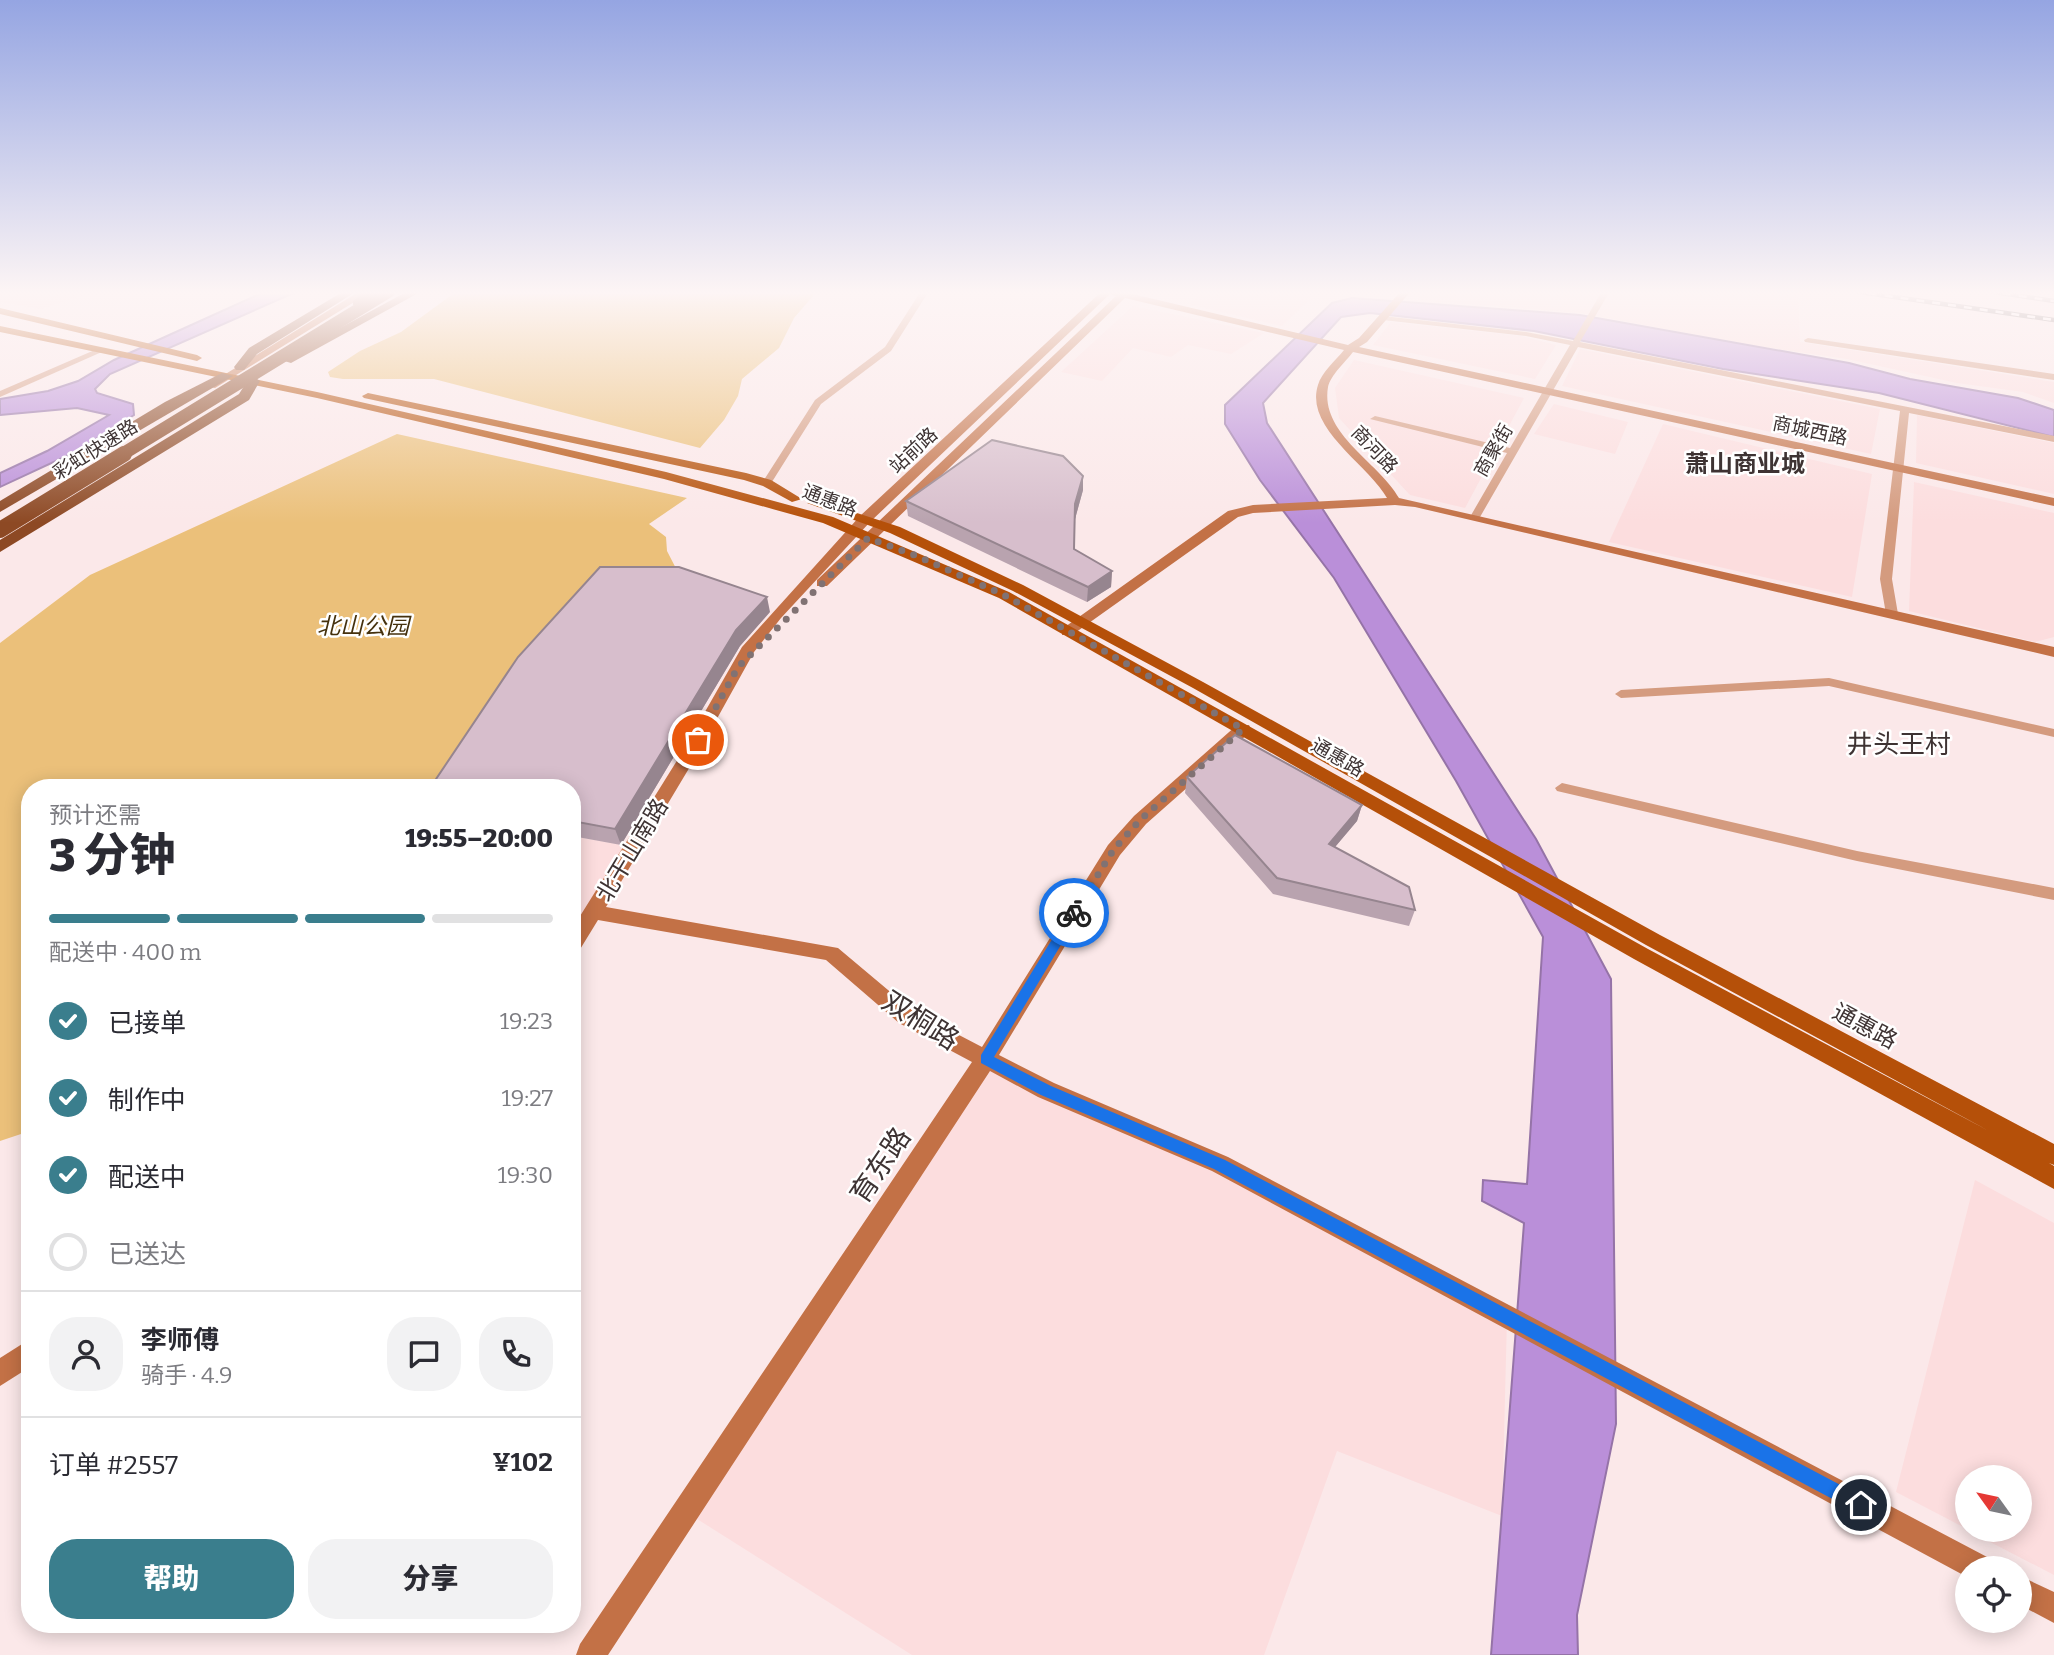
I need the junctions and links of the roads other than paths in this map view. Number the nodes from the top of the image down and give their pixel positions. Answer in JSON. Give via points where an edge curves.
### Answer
{"nodes":[{"id":1,"x":60,"y":368,"type":"edge"},
{"id":2,"x":188,"y":368,"type":"edge"},
{"id":3,"x":240,"y":368,"type":"joint"},
{"id":4,"x":241,"y":368,"type":"edge"},
{"id":5,"x":272,"y":368,"type":"edge"},
{"id":6,"x":274,"y":368,"type":"edge"},
{"id":7,"x":863,"y":368,"type":"edge"},
{"id":8,"x":1029,"y":368,"type":"edge"},
{"id":9,"x":1042,"y":368,"type":"edge"},
{"id":10,"x":1335,"y":368,"type":"edge"},
{"id":11,"x":1442,"y":368,"type":"edge"},
{"id":12,"x":1560,"y":368,"type":"edge"},
{"id":13,"x":1705,"y":368,"type":"edge"},
{"id":14,"x":1999,"y":368,"type":"edge"},
{"id":15,"x":227,"y":376,"type":"junction"},
{"id":16,"x":260,"y":377,"type":"junction"},
{"id":17,"x":2054,"y":377,"type":"edge"},
{"id":18,"x":1546,"y":391,"type":"junction"},
{"id":19,"x":0,"y":394,"type":"edge"},
{"id":20,"x":356,"y":394,"type":"junction"},
{"id":21,"x":1905,"y":409,"type":"junction"},
{"id":22,"x":1375,"y":419,"type":"dead end"},
{"id":23,"x":2054,"y":439,"type":"edge"},
{"id":24,"x":1512,"y":451,"type":"junction"},
{"id":25,"x":1899,"y":468,"type":"junction"},
{"id":26,"x":767,"y":483,"type":"junction"},
{"id":27,"x":796,"y":499,"type":"junction"},
{"id":28,"x":1395,"y":501,"type":"junction"},
{"id":29,"x":2054,"y":502,"type":"edge"},
{"id":30,"x":0,"y":509,"type":"edge"},
{"id":31,"x":1475,"y":517,"type":"junction"},
{"id":32,"x":0,"y":518,"type":"edge"},
{"id":33,"x":873,"y":522,"type":"junction"},
{"id":34,"x":0,"y":530,"type":"edge"},
{"id":35,"x":861,"y":536,"type":"junction"},
{"id":36,"x":0,"y":537,"type":"edge"},
{"id":37,"x":0,"y":547,"type":"edge"},
{"id":38,"x":1892,"y":614,"type":"junction"},
{"id":39,"x":1073,"y":627,"type":"junction"},
{"id":40,"x":2054,"y":652,"type":"edge"},
{"id":41,"x":1621,"y":694,"type":"dead end"},
{"id":42,"x":1243,"y":729,"type":"junction"},
{"id":43,"x":2054,"y":733,"type":"edge"},
{"id":44,"x":1562,"y":788,"type":"dead end"},
{"id":45,"x":2054,"y":894,"type":"edge"},
{"id":46,"x":595,"y":912,"type":"junction"},
{"id":47,"x":581,"y":933,"type":"edge"},
{"id":48,"x":1647,"y":947,"type":"junction"},
{"id":49,"x":986,"y":1059,"type":"junction"},
{"id":50,"x":2054,"y":1155,"type":"edge"},
{"id":51,"x":2054,"y":1178,"type":"edge"},
{"id":52,"x":21,"y":1358,"type":"edge"},
{"id":53,"x":0,"y":1373,"type":"edge"},
{"id":54,"x":1957,"y":1556,"type":"edge"},
{"id":55,"x":2032,"y":1596,"type":"edge"},
{"id":56,"x":2054,"y":1608,"type":"edge"},
{"id":57,"x":591,"y":1655,"type":"edge"}],
"edges":[{"from":1,"to":19,"type":"street"},
{"from":2,"to":15,"type":"main road","name":"通惠路"},
{"from":3,"to":15,"type":"main road"},
{"from":3,"to":16,"type":"main road","name":"通惠路"},
{"from":4,"to":32,"type":"highway","name":"彩虹快速路"},
{"from":5,"to":34,"type":"highway","name":"彩虹快速路","bridge":true},
{"from":6,"to":16,"type":"main road"},
{"from":7,"to":26,"type":"street","via":[[818,402]]},
{"from":8,"to":33,"type":"main road","name":"站前路"},
{"from":9,"to":33,"type":"main road"},
{"from":10,"to":28,"type":"main road","name":"商河路","via":[[1322,385],[1323,409],[1336,434],[1386,485]]},
{"from":11,"to":18,"type":"main road","name":"商城西路"},
{"from":12,"to":18,"type":"street","name":"商聚街"},
{"from":13,"to":21,"type":"street"},
{"from":14,"to":17,"type":"street"},
{"from":15,"to":16,"type":"main road","name":"通惠路"},
{"from":15,"to":30,"type":"main road"},
{"from":15,"to":30,"type":"highway","via":[[170,405]]},
{"from":16,"to":20,"type":"main road","name":"通惠路"},
{"from":16,"to":35,"type":"main road","name":"通惠路","via":[[473,443],[662,485],[783,506]]},
{"from":16,"to":36,"type":"main road"},
{"from":16,"to":37,"type":"highway","via":[[244,397]]},
{"from":18,"to":24,"type":"street","name":"商聚街"},
{"from":18,"to":25,"type":"main road","name":"商城西路"},
{"from":20,"to":26,"type":"main road"},
{"from":20,"to":27,"type":"main road","name":"通惠路"},
{"from":21,"to":23,"type":"street"},
{"from":21,"to":25,"type":"street"},
{"from":22,"to":24,"type":"street"},
{"from":24,"to":31,"type":"street","name":"商聚街"},
{"from":25,"to":29,"type":"main road","name":"商城西路"},
{"from":25,"to":38,"type":"street","via":[[1886,579]]},
{"from":26,"to":27,"type":"main road"},
{"from":27,"to":33,"type":"main road","name":"通惠路"},
{"from":28,"to":31,"type":"main road"},
{"from":28,"to":39,"type":"main road","via":[[1233,514]]},
{"from":31,"to":38,"type":"main road"},
{"from":33,"to":35,"type":"main road","name":"北干山南路"},
{"from":33,"to":39,"type":"main road","name":"通惠路","via":[[950,554]]},
{"from":35,"to":39,"type":"main road","name":"通惠路","via":[[966,577]]},
{"from":35,"to":46,"type":"main road","name":"北干山南路","via":[[776,615],[747,650]]},
{"from":38,"to":40,"type":"main road"},
{"from":39,"to":42,"type":"main road","name":"通惠路"},
{"from":39,"to":48,"type":"main road","name":"通惠路","via":[[1198,685],[1453,828]]},
{"from":41,"to":43,"type":"street","via":[[1829,682]]},
{"from":42,"to":48,"type":"main road","name":"通惠路","via":[[1438,841]]},
{"from":42,"to":49,"type":"main road","name":"育东路","via":[[1114,849]]},
{"from":44,"to":45,"type":"street","via":[[1857,856]]},
{"from":46,"to":47,"type":"main road","name":"北干山南路"},
{"from":46,"to":49,"type":"main road","name":"双桐路","via":[[831,953],[906,1017]]},
{"from":48,"to":50,"type":"main road","name":"通惠路"},
{"from":48,"to":51,"type":"main road"},
{"from":49,"to":54,"type":"main road","name":"双桐路","via":[[1046,1090],[1220,1164]]},
{"from":49,"to":57,"type":"main road","name":"育东路"},
{"from":52,"to":53,"type":"main road"},
{"from":55,"to":56,"type":"main road"}]}
